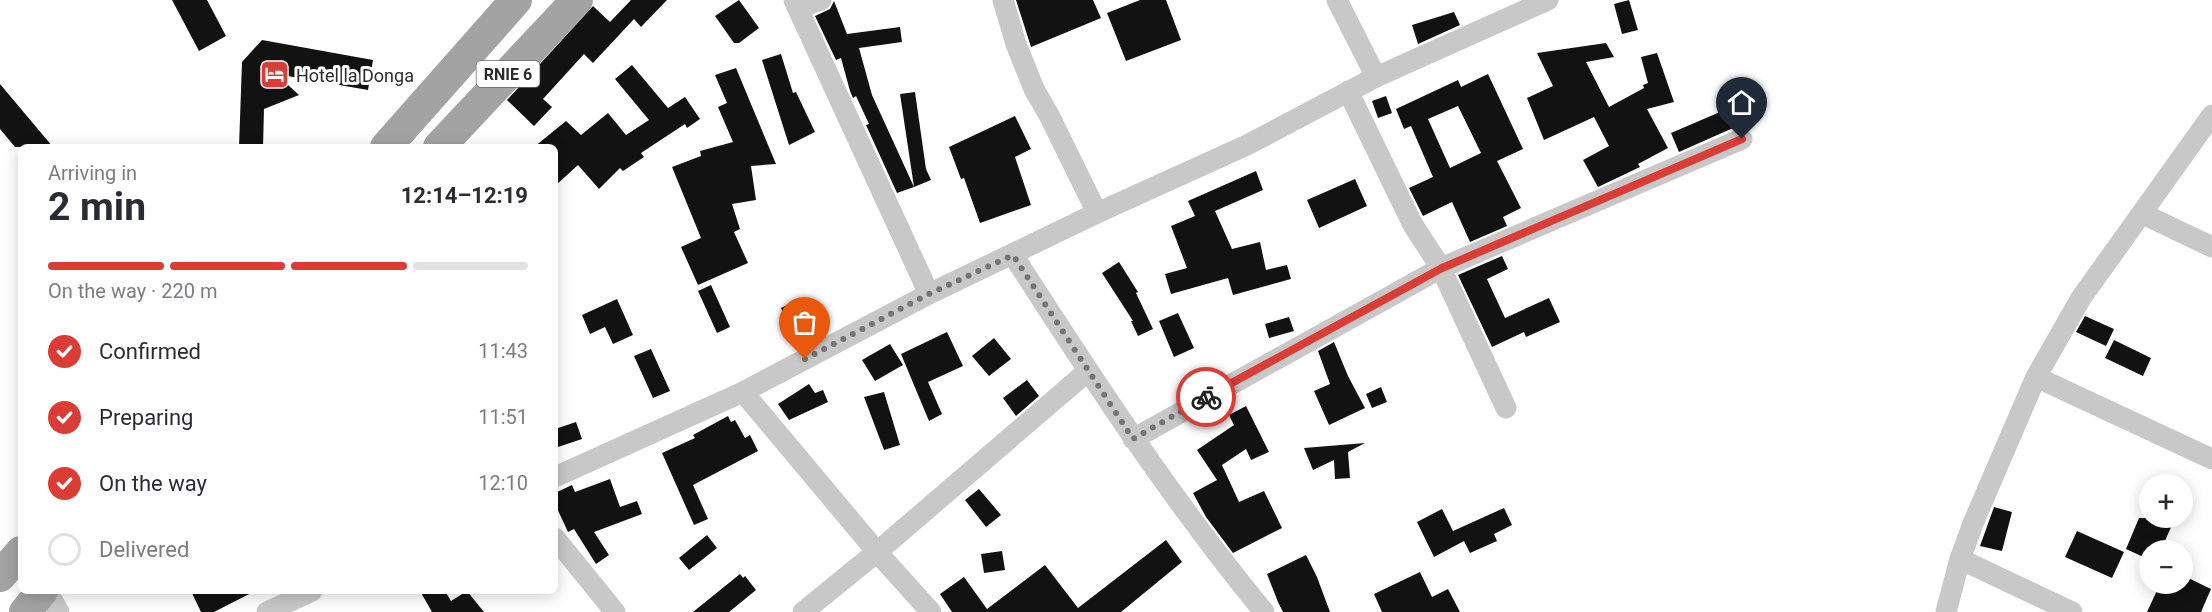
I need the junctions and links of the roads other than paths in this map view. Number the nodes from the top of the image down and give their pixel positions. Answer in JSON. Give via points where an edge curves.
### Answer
{"nodes":[{"id":1,"x":516,"y":0,"type":"edge"},
{"id":2,"x":577,"y":0,"type":"edge"},
{"id":3,"x":821,"y":0,"type":"edge"},
{"id":4,"x":1003,"y":0,"type":"edge"},
{"id":5,"x":1337,"y":0,"type":"edge"},
{"id":6,"x":1548,"y":0,"type":"edge"},
{"id":7,"x":796,"y":4,"type":"edge"},
{"id":8,"x":1376,"y":76,"type":"junction"},
{"id":9,"x":1348,"y":91,"type":"junction"},
{"id":10,"x":2212,"y":115,"type":"edge"},
{"id":11,"x":1742,"y":139,"type":"dead end"},
{"id":12,"x":389,"y":144,"type":"edge"},
{"id":13,"x":442,"y":144,"type":"edge"},
{"id":14,"x":1097,"y":213,"type":"junction"},
{"id":15,"x":2143,"y":214,"type":"junction"},
{"id":16,"x":2212,"y":247,"type":"edge"},
{"id":17,"x":1013,"y":255,"type":"junction"},
{"id":18,"x":1442,"y":268,"type":"junction"},
{"id":19,"x":929,"y":294,"type":"junction"},
{"id":20,"x":1088,"y":371,"type":"junction"},
{"id":21,"x":2036,"y":377,"type":"junction"},
{"id":22,"x":743,"y":392,"type":"junction"},
{"id":23,"x":1506,"y":408,"type":"dead end"},
{"id":24,"x":1133,"y":439,"type":"junction"},
{"id":25,"x":2212,"y":459,"type":"edge"},
{"id":26,"x":558,"y":476,"type":"edge"},
{"id":27,"x":558,"y":542,"type":"edge"},
{"id":28,"x":877,"y":552,"type":"junction"},
{"id":29,"x":1960,"y":559,"type":"junction"},
{"id":30,"x":42,"y":594,"type":"edge"},
{"id":31,"x":47,"y":594,"type":"edge"},
{"id":32,"x":305,"y":600,"type":"edge"},
{"id":33,"x":25,"y":612,"type":"edge"},
{"id":34,"x":59,"y":612,"type":"edge"},
{"id":35,"x":267,"y":612,"type":"edge"},
{"id":36,"x":615,"y":612,"type":"edge"},
{"id":37,"x":802,"y":612,"type":"edge"},
{"id":38,"x":931,"y":612,"type":"edge"},
{"id":39,"x":1264,"y":612,"type":"edge"},
{"id":40,"x":1946,"y":612,"type":"edge"},
{"id":41,"x":2072,"y":612,"type":"edge"}],
"edges":[{"from":1,"to":12,"type":"main road","number":"RNIE 6"},
{"from":2,"to":13,"type":"main road","number":"RNIE 6"},
{"from":3,"to":7,"type":"street"},
{"from":4,"to":14,"type":"street","via":[[1034,89]]},
{"from":5,"to":8,"type":"street"},
{"from":6,"to":8,"type":"street"},
{"from":7,"to":19,"type":"street"},
{"from":8,"to":9,"type":"street"},
{"from":9,"to":14,"type":"street","via":[[1247,145]]},
{"from":9,"to":18,"type":"street","via":[[1413,225]]},
{"from":10,"to":15,"type":"street"},
{"from":11,"to":18,"type":"street"},
{"from":14,"to":17,"type":"street"},
{"from":15,"to":16,"type":"street"},
{"from":15,"to":21,"type":"street","via":[[2081,298]]},
{"from":17,"to":19,"type":"street"},
{"from":17,"to":20,"type":"street"},
{"from":18,"to":23,"type":"street"},
{"from":18,"to":24,"type":"street"},
{"from":19,"to":22,"type":"street"},
{"from":20,"to":24,"type":"street"},
{"from":20,"to":28,"type":"street"},
{"from":21,"to":25,"type":"street"},
{"from":21,"to":29,"type":"street"},
{"from":22,"to":26,"type":"street"},
{"from":22,"to":28,"type":"street"},
{"from":24,"to":39,"type":"street","via":[[1211,547]]},
{"from":27,"to":36,"type":"street"},
{"from":28,"to":37,"type":"street"},
{"from":28,"to":38,"type":"street"},
{"from":29,"to":40,"type":"street"},
{"from":29,"to":41,"type":"street"},
{"from":30,"to":33,"type":"main road"},
{"from":31,"to":34,"type":"street"},
{"from":32,"to":35,"type":"street"}]}
